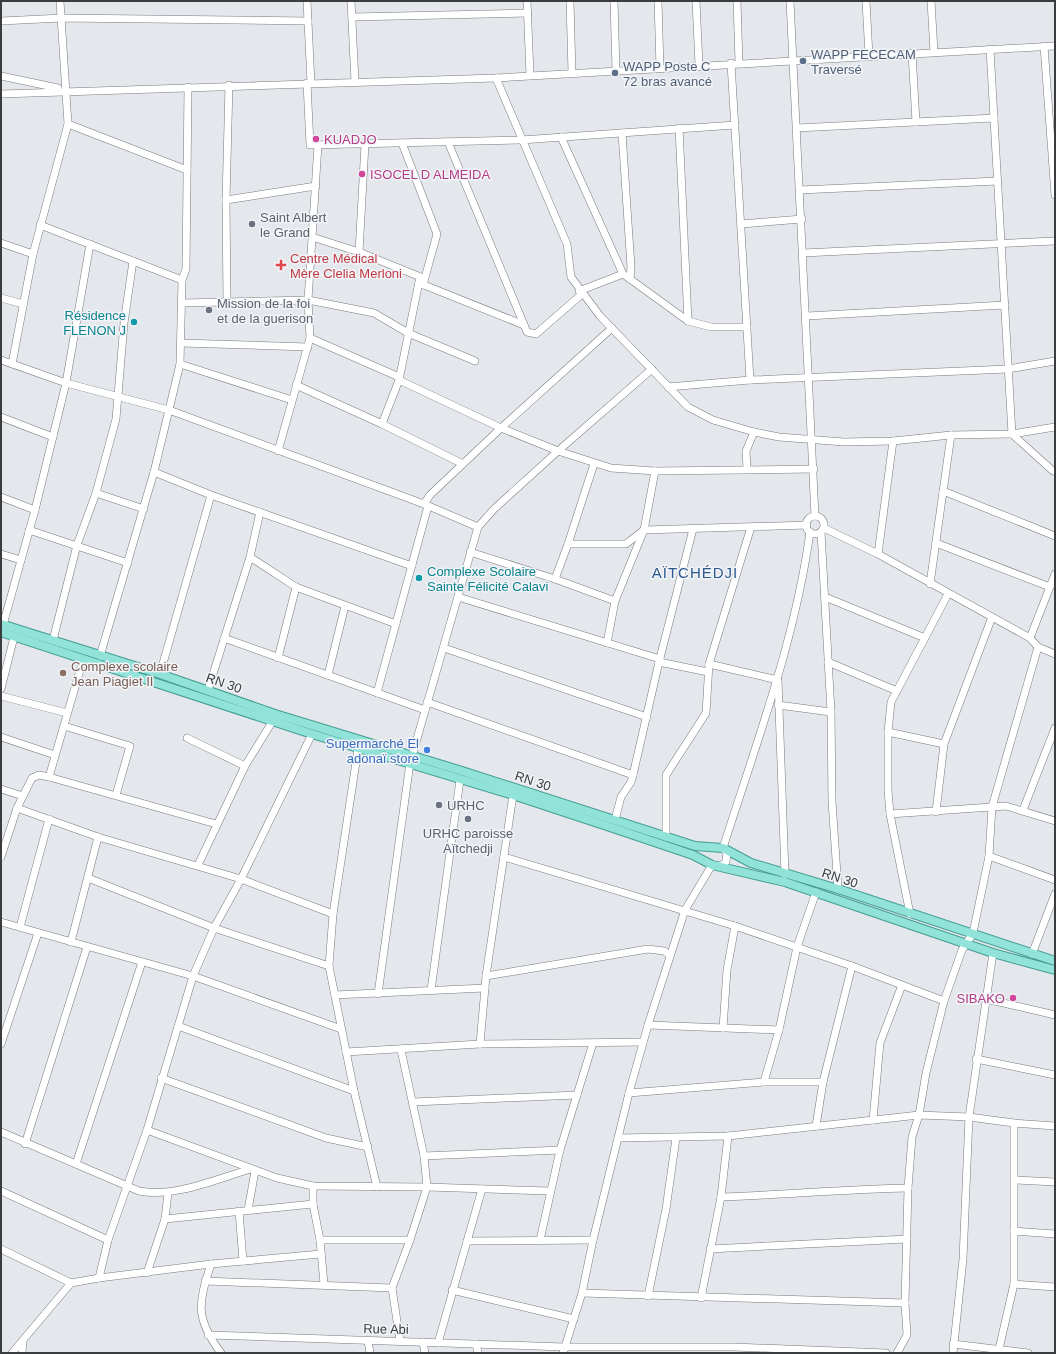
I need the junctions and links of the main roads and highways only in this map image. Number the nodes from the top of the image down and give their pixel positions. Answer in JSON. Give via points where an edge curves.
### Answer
{"nodes":[{"id":1,"x":2,"y":627,"type":"edge"},
{"id":2,"x":411,"y":760,"type":"junction"},
{"id":3,"x":1055,"y":961,"type":"edge"},
{"id":4,"x":1055,"y":970,"type":"edge"}],
"edges":[{"from":1,"to":2,"type":"main road","name":"RN 30","number":"RN 30","via":[[53,640],[160,674]]},
{"from":1,"to":2,"type":"main road","number":"RN 30","via":[[14,637],[272,722],[358,749]]},
{"from":2,"to":3,"type":"main road","name":"RN 30","number":"RN 30","via":[[695,846],[723,848],[751,863]]},
{"from":2,"to":4,"type":"main road","number":"RN 30","via":[[460,780],[693,855],[712,865],[785,882],[994,953]]}]}
